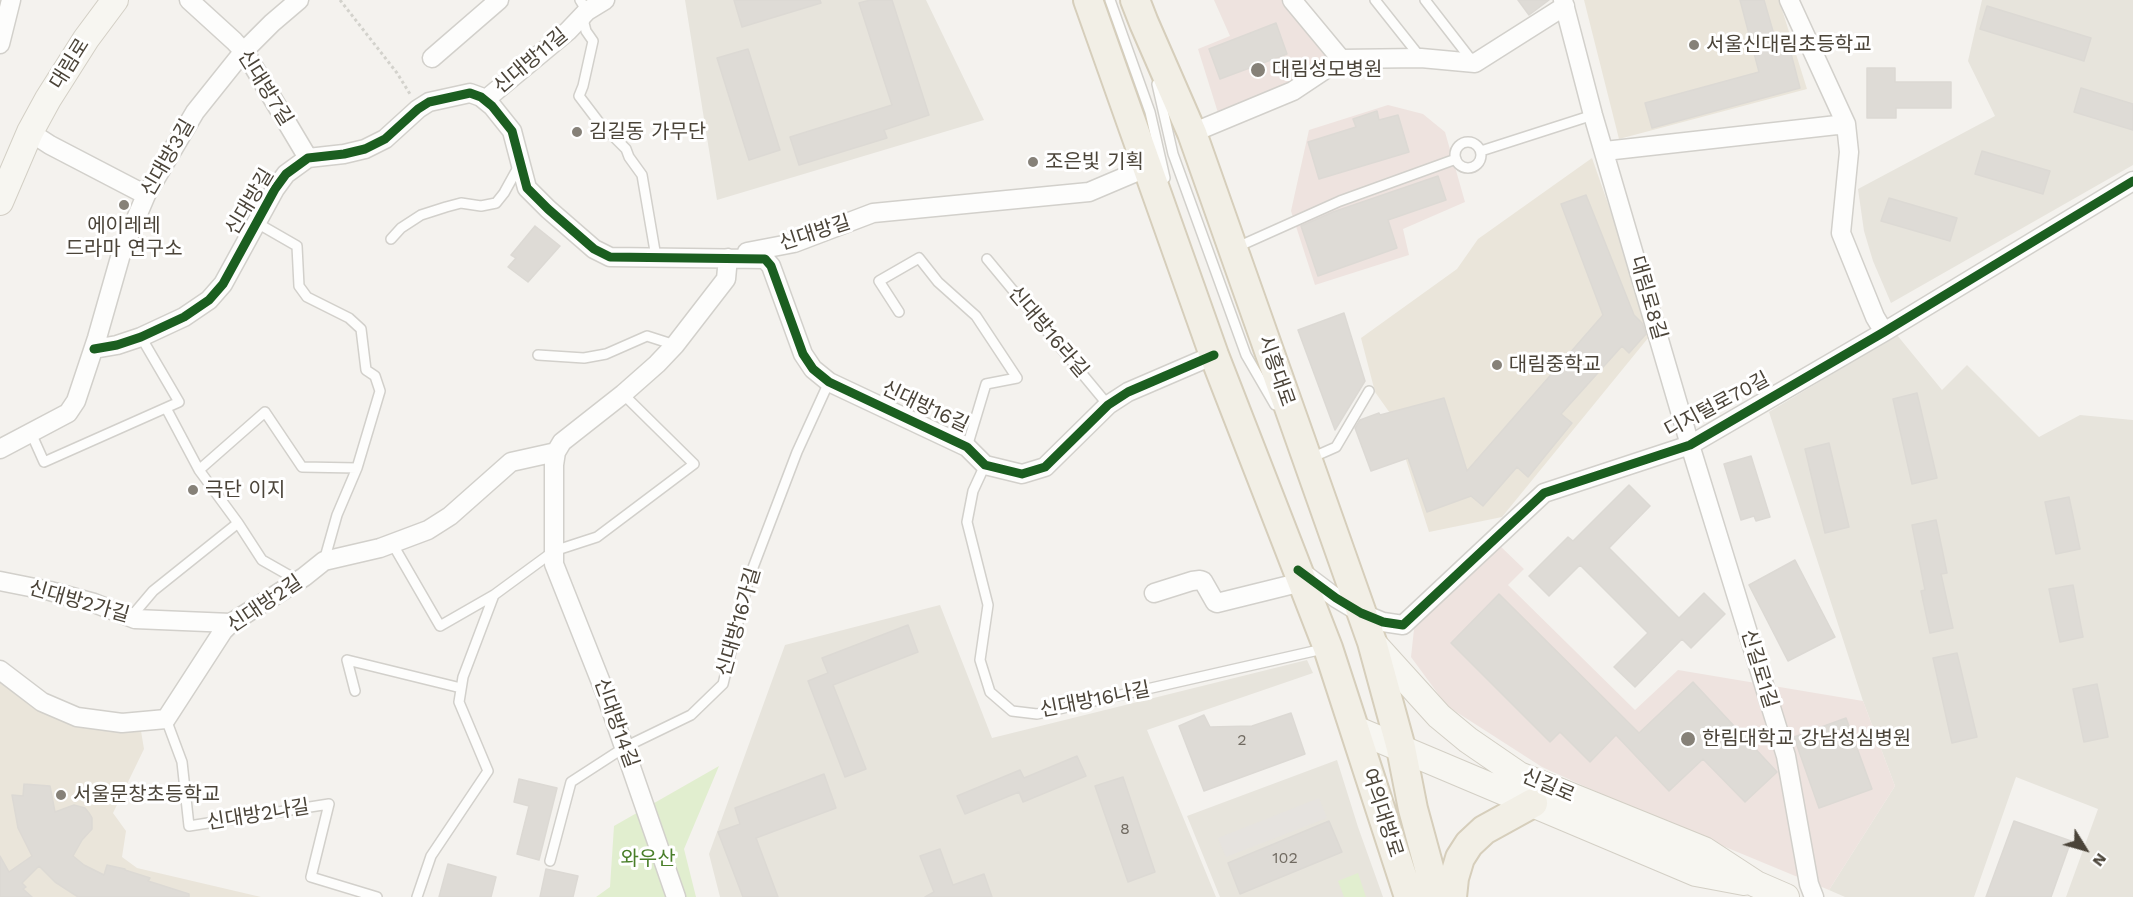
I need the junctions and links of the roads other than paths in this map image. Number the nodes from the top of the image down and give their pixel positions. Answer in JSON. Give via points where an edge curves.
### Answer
{"nodes":[{"id":1,"x":11,"y":0,"type":"edge"},
{"id":2,"x":115,"y":0,"type":"edge"},
{"id":3,"x":189,"y":0,"type":"edge"},
{"id":4,"x":299,"y":0,"type":"edge"},
{"id":5,"x":499,"y":0,"type":"edge"},
{"id":6,"x":605,"y":0,"type":"edge"},
{"id":7,"x":1088,"y":0,"type":"edge"},
{"id":8,"x":1110,"y":0,"type":"edge"},
{"id":9,"x":1292,"y":0,"type":"edge"},
{"id":10,"x":1375,"y":0,"type":"edge"},
{"id":11,"x":1425,"y":0,"type":"edge"},
{"id":12,"x":1789,"y":0,"type":"edge"},
{"id":13,"x":1564,"y":3,"type":"edge"},
{"id":14,"x":583,"y":5,"type":"edge"},
{"id":15,"x":1139,"y":12,"type":"edge"},
{"id":16,"x":0,"y":44,"type":"edge"},
{"id":17,"x":243,"y":52,"type":"junction"},
{"id":18,"x":432,"y":58,"type":"dead end"},
{"id":19,"x":1421,"y":58,"type":"junction"},
{"id":20,"x":1341,"y":59,"type":"junction"},
{"id":21,"x":1475,"y":63,"type":"junction"},
{"id":22,"x":485,"y":100,"type":"junction"},
{"id":23,"x":1593,"y":115,"type":"junction"},
{"id":24,"x":1846,"y":124,"type":"junction"},
{"id":25,"x":30,"y":132,"type":"junction"},
{"id":26,"x":1192,"y":133,"type":"junction"},
{"id":27,"x":1480,"y":151,"type":"junction"},
{"id":28,"x":1605,"y":151,"type":"junction"},
{"id":29,"x":308,"y":158,"type":"junction"},
{"id":30,"x":1456,"y":159,"type":"junction"},
{"id":31,"x":520,"y":164,"type":"junction"},
{"id":32,"x":1148,"y":167,"type":"junction"},
{"id":33,"x":2133,"y":181,"type":"edge"},
{"id":34,"x":146,"y":195,"type":"junction"},
{"id":35,"x":0,"y":202,"type":"edge"},
{"id":36,"x":257,"y":223,"type":"junction"},
{"id":37,"x":391,"y":239,"type":"dead end"},
{"id":38,"x":1233,"y":249,"type":"junction"},
{"id":39,"x":656,"y":256,"type":"junction"},
{"id":40,"x":728,"y":258,"type":"junction"},
{"id":41,"x":987,"y":259,"type":"dead end"},
{"id":42,"x":1186,"y":274,"type":"junction"},
{"id":43,"x":899,"y":312,"type":"dead end"},
{"id":44,"x":1884,"y":332,"type":"junction"},
{"id":45,"x":141,"y":337,"type":"junction"},
{"id":46,"x":675,"y":345,"type":"junction"},
{"id":47,"x":94,"y":349,"type":"junction"},
{"id":48,"x":538,"y":355,"type":"dead end"},
{"id":49,"x":1214,"y":355,"type":"junction"},
{"id":50,"x":829,"y":382,"type":"junction"},
{"id":51,"x":1369,"y":391,"type":"dead end"},
{"id":52,"x":623,"y":394,"type":"junction"},
{"id":53,"x":1108,"y":405,"type":"junction"},
{"id":54,"x":166,"y":408,"type":"junction"},
{"id":55,"x":31,"y":433,"type":"junction"},
{"id":56,"x":1690,"y":445,"type":"junction"},
{"id":57,"x":968,"y":447,"type":"junction"},
{"id":58,"x":0,"y":449,"type":"edge"},
{"id":59,"x":556,"y":452,"type":"junction"},
{"id":60,"x":1307,"y":460,"type":"junction"},
{"id":61,"x":985,"y":465,"type":"junction"},
{"id":62,"x":357,"y":468,"type":"junction"},
{"id":63,"x":200,"y":470,"type":"junction"},
{"id":64,"x":238,"y":523,"type":"junction"},
{"id":65,"x":392,"y":543,"type":"junction"},
{"id":66,"x":554,"y":551,"type":"junction"},
{"id":67,"x":324,"y":561,"type":"junction"},
{"id":68,"x":1300,"y":576,"type":"junction"},
{"id":69,"x":0,"y":580,"type":"edge"},
{"id":70,"x":299,"y":581,"type":"junction"},
{"id":71,"x":1154,"y":593,"type":"dead end"},
{"id":72,"x":494,"y":595,"type":"junction"},
{"id":73,"x":1361,"y":613,"type":"junction"},
{"id":74,"x":131,"y":617,"type":"junction"},
{"id":75,"x":231,"y":623,"type":"junction"},
{"id":76,"x":1372,"y":642,"type":"junction"},
{"id":77,"x":1328,"y":648,"type":"junction"},
{"id":78,"x":0,"y":670,"type":"edge"},
{"id":79,"x":461,"y":688,"type":"junction"},
{"id":80,"x":355,"y":691,"type":"dead end"},
{"id":81,"x":166,"y":719,"type":"junction"},
{"id":82,"x":1355,"y":729,"type":"junction"},
{"id":83,"x":1404,"y":742,"type":"junction"},
{"id":84,"x":625,"y":747,"type":"junction"},
{"id":85,"x":1512,"y":784,"type":"dead end"},
{"id":86,"x":1539,"y":795,"type":"junction"},
{"id":87,"x":550,"y":861,"type":"dead end"},
{"id":88,"x":377,"y":897,"type":"edge"},
{"id":89,"x":417,"y":897,"type":"edge"},
{"id":90,"x":676,"y":897,"type":"edge"},
{"id":91,"x":1409,"y":897,"type":"edge"},
{"id":92,"x":1437,"y":897,"type":"edge"},
{"id":93,"x":1452,"y":897,"type":"edge"},
{"id":94,"x":1786,"y":897,"type":"edge"},
{"id":95,"x":1814,"y":897,"type":"edge"}],
"edges":[{"from":1,"to":16,"type":"street"},
{"from":2,"to":25,"type":"main road","name":"대림로","via":[[67,66]]},
{"from":3,"to":17,"type":"street","name":"신대방7길"},
{"from":4,"to":17,"type":"street","name":"신대방3길"},
{"from":5,"to":18,"type":"street"},
{"from":6,"to":14,"type":"street","name":"신대방11길"},
{"from":7,"to":32,"type":"main road"},
{"from":8,"to":42,"type":"lane","via":[[1150,112]]},
{"from":9,"to":20,"type":"street"},
{"from":10,"to":19,"type":"lane"},
{"from":11,"to":21,"type":"lane"},
{"from":12,"to":24,"type":"street"},
{"from":13,"to":21,"type":"street"},
{"from":13,"to":23,"type":"street","name":"대림로8길"},
{"from":14,"to":22,"type":"street","name":"신대방11길","via":[[568,31]]},
{"from":14,"to":39,"type":"lane","via":[[585,32],[593,41],[579,96],[626,148],[642,175]]},
{"from":15,"to":26,"type":"main road","name":"시흥대로"},
{"from":15,"to":60,"type":"lane","via":[[1173,154],[1246,355]]},
{"from":17,"to":29,"type":"street","name":"신대방7길"},
{"from":17,"to":34,"type":"street","name":"신대방3길","via":[[195,112]]},
{"from":19,"to":20,"type":"street"},
{"from":19,"to":21,"type":"street"},
{"from":20,"to":26,"type":"street","via":[[1293,91]]},
{"from":22,"to":29,"type":"street","via":[[470,93],[429,102],[385,139],[365,149]]},
{"from":22,"to":31,"type":"street","name":"신대방길","via":[[512,131]]},
{"from":23,"to":27,"type":"lane"},
{"from":23,"to":28,"type":"street","name":"대림로8길"},
{"from":24,"to":28,"type":"street"},
{"from":24,"to":44,"type":"street","via":[[1849,152],[1841,233]]},
{"from":25,"to":34,"type":"street"},
{"from":25,"to":35,"type":"main road","name":"대림로"},
{"from":26,"to":38,"type":"main road","name":"시흥대로"},
{"from":27,"to":30,"type":"lane","via":[[1479,161],[1473,166],[1462,166]]},
{"from":27,"to":30,"type":"lane","via":[[1474,143],[1466,142],[1456,150]]},
{"from":28,"to":56,"type":"street","name":"대림로8길"},
{"from":29,"to":36,"type":"street","name":"신대방길","via":[[286,174]]},
{"from":30,"to":38,"type":"lane","via":[[1340,201]]},
{"from":31,"to":37,"type":"lane","via":[[496,203],[461,203],[421,215]]},
{"from":31,"to":39,"type":"street","name":"신대방길","via":[[527,188],[594,249],[610,257]]},
{"from":32,"to":40,"type":"street","name":"신대방길","via":[[1089,192],[873,213],[795,243]]},
{"from":32,"to":42,"type":"main road"},
{"from":33,"to":44,"type":"street","name":"디지털로70길"},
{"from":34,"to":47,"type":"street","name":"신대방3길","via":[[121,254]]},
{"from":36,"to":45,"type":"street","name":"신대방길","via":[[223,284],[209,300]]},
{"from":36,"to":62,"type":"lane","via":[[297,246],[299,286],[307,297],[362,329],[366,370],[375,376],[380,391]]},
{"from":38,"to":60,"type":"main road","name":"시흥대로"},
{"from":39,"to":40,"type":"street","name":"신대방길"},
{"from":40,"to":46,"type":"street","via":[[726,279]]},
{"from":40,"to":50,"type":"street","name":"신대방16길","via":[[765,259],[771,266],[803,354]]},
{"from":41,"to":53,"type":"lane","name":"신대방16라길"},
{"from":42,"to":49,"type":"main road"},
{"from":43,"to":57,"type":"lane","via":[[879,281],[919,258],[938,282],[976,316],[1017,378],[986,384]]},
{"from":44,"to":56,"type":"street","name":"디지털로70길"},
{"from":45,"to":47,"type":"street","name":"신대방길"},
{"from":45,"to":54,"type":"lane","via":[[179,402]]},
{"from":46,"to":48,"type":"lane","via":[[647,336],[606,354],[584,358]]},
{"from":46,"to":52,"type":"street"},
{"from":47,"to":55,"type":"street","via":[[68,413]]},
{"from":49,"to":53,"type":"street","via":[[1128,392]]},
{"from":49,"to":68,"type":"main road"},
{"from":50,"to":57,"type":"street","name":"신대방16길"},
{"from":50,"to":84,"type":"lane","name":"신대방16가길","via":[[749,578],[723,684],[691,715]]},
{"from":51,"to":60,"type":"lane","via":[[1336,447]]},
{"from":52,"to":59,"type":"street","via":[[562,442]]},
{"from":52,"to":66,"type":"lane","via":[[694,464],[597,537]]},
{"from":53,"to":61,"type":"street","via":[[1045,466],[1022,474]]},
{"from":54,"to":55,"type":"lane","via":[[44,462]]},
{"from":54,"to":63,"type":"lane"},
{"from":55,"to":58,"type":"street"},
{"from":56,"to":73,"type":"street","name":"디지털로70길","via":[[1544,493],[1403,625]]},
{"from":56,"to":95,"type":"street","name":"신길로1길","via":[[1786,756]]},
{"from":57,"to":61,"type":"street","name":"신대방16길"},
{"from":59,"to":65,"type":"street","name":"신대방2길","via":[[511,462],[428,531]]},
{"from":59,"to":66,"type":"street","name":"신대방14길"},
{"from":60,"to":73,"type":"main road","name":"시흥대로"},
{"from":61,"to":77,"type":"lane","name":"신대방16나길","via":[[973,491],[967,522],[988,605],[980,660],[990,692],[1012,711],[1038,714]]},
{"from":62,"to":63,"type":"lane","via":[[302,467],[265,412]]},
{"from":62,"to":67,"type":"lane","via":[[337,515]]},
{"from":63,"to":64,"type":"lane"},
{"from":64,"to":70,"type":"lane","via":[[262,560]]},
{"from":64,"to":74,"type":"lane","via":[[153,591]]},
{"from":65,"to":67,"type":"street","name":"신대방2길"},
{"from":65,"to":72,"type":"lane","via":[[440,626]]},
{"from":66,"to":72,"type":"lane"},
{"from":66,"to":84,"type":"street","name":"신대방14길","via":[[554,564]]},
{"from":67,"to":70,"type":"street","name":"신대방2길"},
{"from":68,"to":71,"type":"street","via":[[1217,603],[1200,580]]},
{"from":68,"to":73,"type":"street","name":"디지털로70길"},
{"from":68,"to":77,"type":"main road"},
{"from":69,"to":74,"type":"street","name":"신대방2가길","via":[[94,603]]},
{"from":70,"to":75,"type":"street","name":"신대방2길"},
{"from":72,"to":79,"type":"lane"},
{"from":73,"to":76,"type":"main road","name":"시흥대로"},
{"from":74,"to":75,"type":"street","name":"신대방2가길"},
{"from":75,"to":81,"type":"street","name":"신대방2길"},
{"from":76,"to":83,"type":"main road","name":"시흥대로"},
{"from":76,"to":86,"type":"main road","name":"신길로","via":[[1423,700],[1467,740],[1519,775]]},
{"from":77,"to":82,"type":"main road"},
{"from":78,"to":81,"type":"street","via":[[42,702],[77,717],[122,723]]},
{"from":79,"to":80,"type":"lane","via":[[347,660]]},
{"from":79,"to":89,"type":"lane","via":[[459,702],[488,771],[431,856]]},
{"from":81,"to":88,"type":"lane","name":"신대방2나길","via":[[182,762],[189,826],[329,804],[311,877]]},
{"from":82,"to":83,"type":"main road","name":"신길로"},
{"from":82,"to":91,"type":"main road","name":"여의대방로"},
{"from":83,"to":86,"type":"main road","name":"신길로"},
{"from":83,"to":92,"type":"main road","name":"여의대방로","via":[[1413,809]]},
{"from":84,"to":87,"type":"lane","name":"신대방16가길","via":[[571,782]]},
{"from":84,"to":90,"type":"street","name":"신대방14길"},
{"from":85,"to":86,"type":"lane"},
{"from":86,"to":93,"type":"main road","via":[[1469,844],[1460,858]]},
{"from":86,"to":94,"type":"main road","name":"신길로","via":[[1696,873],[1756,884]]}]}
